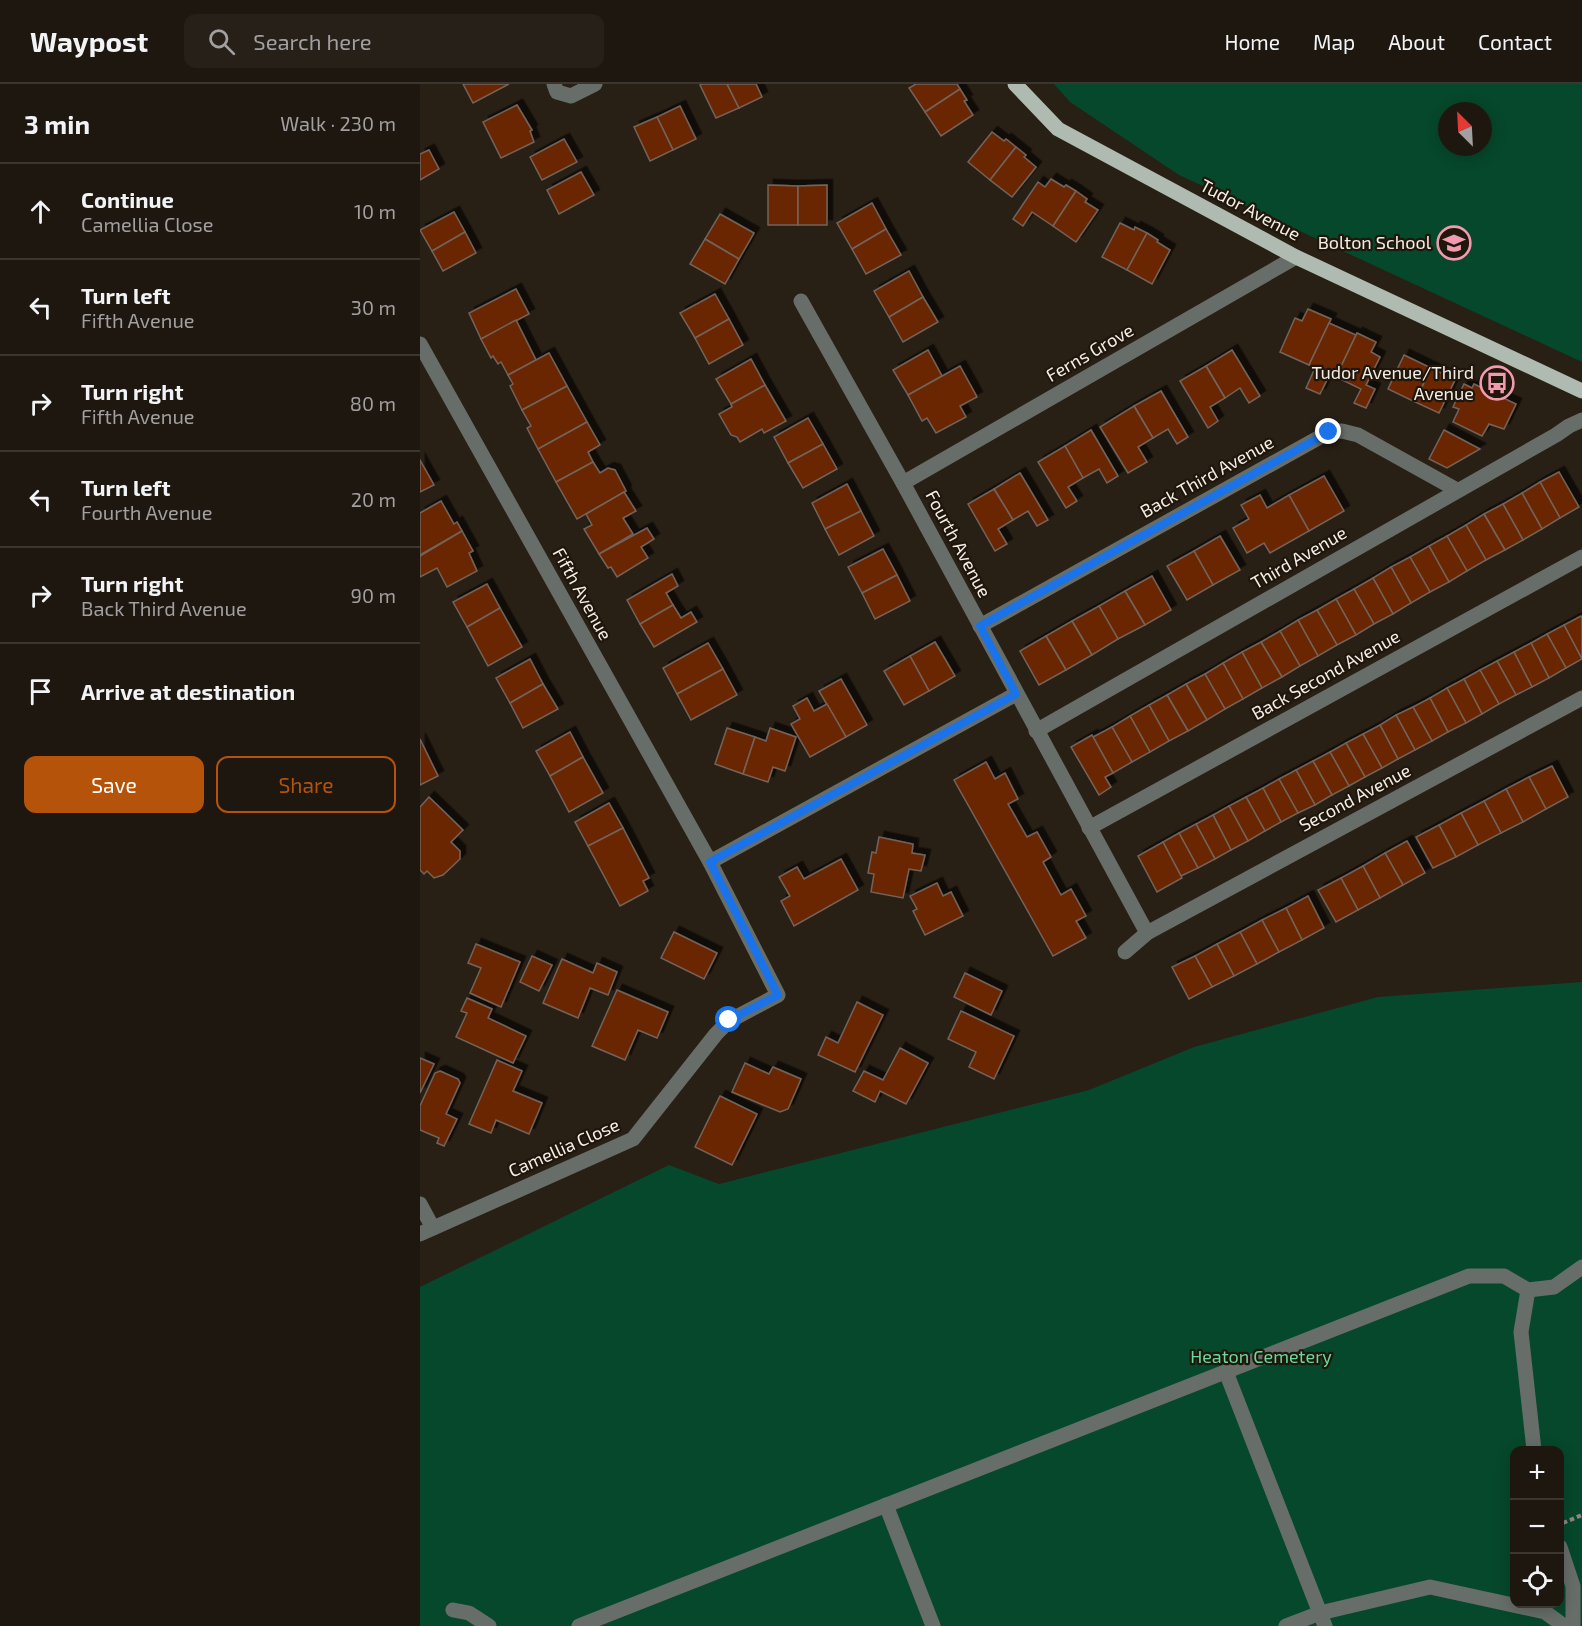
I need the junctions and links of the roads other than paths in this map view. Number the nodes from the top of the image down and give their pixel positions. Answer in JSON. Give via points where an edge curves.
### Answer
{"nodes":[{"id":1,"x":554,"y":84,"type":"edge"},
{"id":2,"x":595,"y":84,"type":"edge"},
{"id":3,"x":1015,"y":84,"type":"edge"},
{"id":4,"x":1296,"y":257,"type":"junction"},
{"id":5,"x":801,"y":301,"type":"dead end"},
{"id":6,"x":420,"y":344,"type":"edge"},
{"id":7,"x":1582,"y":391,"type":"edge"},
{"id":8,"x":1582,"y":420,"type":"edge"},
{"id":9,"x":903,"y":483,"type":"junction"},
{"id":10,"x":1457,"y":490,"type":"junction"},
{"id":11,"x":1582,"y":557,"type":"edge"},
{"id":12,"x":980,"y":626,"type":"junction"},
{"id":13,"x":1016,"y":694,"type":"junction"},
{"id":14,"x":1582,"y":698,"type":"edge"},
{"id":15,"x":1036,"y":731,"type":"junction"},
{"id":16,"x":1089,"y":828,"type":"junction"},
{"id":17,"x":710,"y":862,"type":"junction"},
{"id":18,"x":1147,"y":933,"type":"junction"},
{"id":19,"x":1125,"y":952,"type":"dead end"},
{"id":20,"x":778,"y":995,"type":"joint"},
{"id":21,"x":420,"y":1204,"type":"edge"},
{"id":22,"x":426,"y":1231,"type":"edge"},
{"id":23,"x":1582,"y":1267,"type":"edge"},
{"id":24,"x":1528,"y":1290,"type":"junction"},
{"id":25,"x":1226,"y":1372,"type":"junction"},
{"id":26,"x":1534,"y":1446,"type":"edge"},
{"id":27,"x":886,"y":1505,"type":"junction"},
{"id":28,"x":1562,"y":1554,"type":"edge"},
{"id":29,"x":453,"y":1610,"type":"dead end"},
{"id":30,"x":1322,"y":1619,"type":"edge"},
{"id":31,"x":489,"y":1626,"type":"edge"},
{"id":32,"x":579,"y":1626,"type":"edge"},
{"id":33,"x":933,"y":1626,"type":"edge"},
{"id":34,"x":1286,"y":1626,"type":"edge"},
{"id":35,"x":1564,"y":1626,"type":"edge"},
{"id":36,"x":1573,"y":1626,"type":"edge"}],
"edges":[{"from":1,"to":2,"type":"street","via":[[558,92],[571,96]]},
{"from":3,"to":4,"type":"main road","name":"Tudor Avenue","via":[[1058,129]]},
{"from":4,"to":7,"type":"main road","name":"Tudor Avenue"},
{"from":4,"to":9,"type":"street","name":"Ferns Grove"},
{"from":5,"to":9,"type":"street","name":"Fourth Avenue"},
{"from":6,"to":17,"type":"street","name":"Fifth Avenue"},
{"from":8,"to":10,"type":"street","name":"Third Avenue"},
{"from":9,"to":12,"type":"street","name":"Fourth Avenue"},
{"from":10,"to":12,"type":"street","name":"Back Third Avenue","via":[[1358,435],[1342,430],[1329,432]]},
{"from":10,"to":15,"type":"street","name":"Third Avenue"},
{"from":11,"to":16,"type":"street","name":"Back Second Avenue"},
{"from":12,"to":13,"type":"street","name":"Fourth Avenue"},
{"from":13,"to":15,"type":"street","name":"Fourth Avenue"},
{"from":13,"to":17,"type":"street"},
{"from":14,"to":18,"type":"street","name":"Second Avenue"},
{"from":15,"to":16,"type":"street","name":"Fourth Avenue"},
{"from":16,"to":18,"type":"street","name":"Fourth Avenue"},
{"from":17,"to":20,"type":"street","name":"Fifth Avenue"},
{"from":18,"to":19,"type":"street","name":"Second Avenue"},
{"from":20,"to":22,"type":"street","name":"Camellia Close","via":[[729,1020],[633,1139]]},
{"from":21,"to":22,"type":"street"},
{"from":23,"to":24,"type":"street","via":[[1554,1287]]},
{"from":24,"to":25,"type":"street","via":[[1504,1276],[1469,1276]]},
{"from":24,"to":26,"type":"street","via":[[1521,1332]]},
{"from":25,"to":27,"type":"street"},
{"from":25,"to":30,"type":"street"},
{"from":27,"to":32,"type":"street"},
{"from":27,"to":33,"type":"street"},
{"from":28,"to":36,"type":"street","via":[[1573,1586]]},
{"from":29,"to":31,"type":"street","via":[[469,1612]]},
{"from":30,"to":34,"type":"street"},
{"from":30,"to":35,"type":"street","via":[[1430,1587],[1545,1612]]}]}
